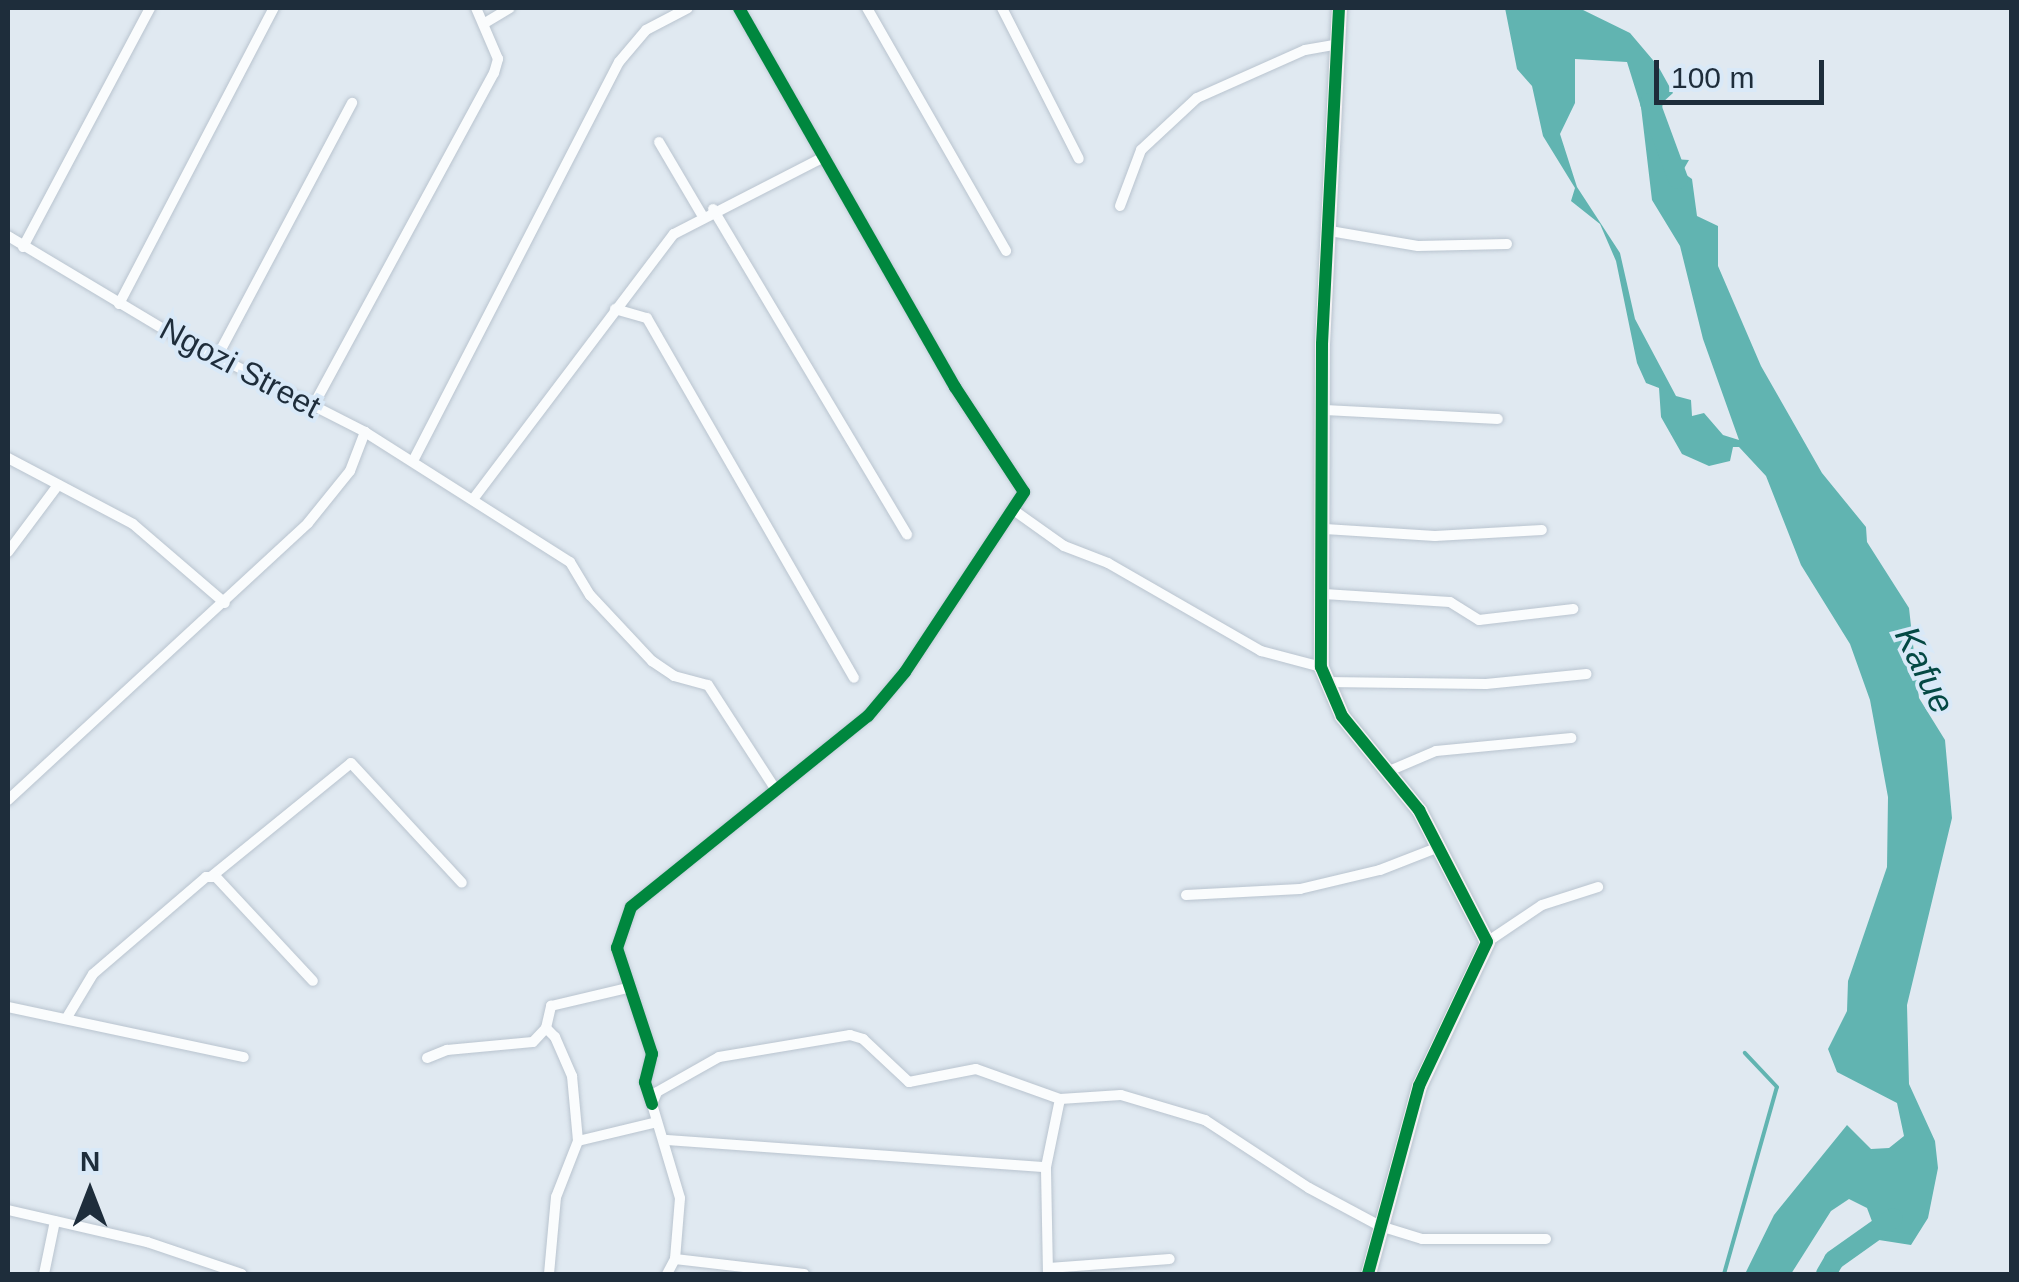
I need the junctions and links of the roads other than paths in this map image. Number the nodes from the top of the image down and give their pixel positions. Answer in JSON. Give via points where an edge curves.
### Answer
{"nodes":[{"id":1,"x":150,"y":8,"type":"edge"},
{"id":2,"x":274,"y":8,"type":"edge"},
{"id":3,"x":476,"y":8,"type":"edge"},
{"id":4,"x":510,"y":8,"type":"edge"},
{"id":5,"x":688,"y":8,"type":"edge"},
{"id":6,"x":739,"y":8,"type":"edge"},
{"id":7,"x":866,"y":8,"type":"edge"},
{"id":8,"x":1002,"y":8,"type":"edge"},
{"id":9,"x":1339,"y":8,"type":"edge"},
{"id":10,"x":485,"y":23,"type":"junction"},
{"id":11,"x":1338,"y":44,"type":"junction"},
{"id":12,"x":352,"y":103,"type":"dead end"},
{"id":13,"x":660,"y":142,"type":"dead end"},
{"id":14,"x":824,"y":157,"type":"junction"},
{"id":15,"x":1079,"y":159,"type":"dead end"},
{"id":16,"x":1120,"y":206,"type":"dead end"},
{"id":17,"x":713,"y":209,"type":"junction"},
{"id":18,"x":702,"y":215,"type":"junction"},
{"id":19,"x":1330,"y":230,"type":"junction"},
{"id":20,"x":8,"y":236,"type":"edge"},
{"id":21,"x":1507,"y":244,"type":"dead end"},
{"id":22,"x":23,"y":247,"type":"junction"},
{"id":23,"x":1006,"y":251,"type":"dead end"},
{"id":24,"x":120,"y":304,"type":"junction"},
{"id":25,"x":615,"y":309,"type":"junction"},
{"id":26,"x":217,"y":357,"type":"junction"},
{"id":27,"x":312,"y":408,"type":"junction"},
{"id":28,"x":1325,"y":410,"type":"junction"},
{"id":29,"x":1498,"y":418,"type":"dead end"},
{"id":30,"x":364,"y":432,"type":"junction"},
{"id":31,"x":8,"y":458,"type":"edge"},
{"id":32,"x":413,"y":460,"type":"junction"},
{"id":33,"x":58,"y":485,"type":"junction"},
{"id":34,"x":474,"y":498,"type":"junction"},
{"id":35,"x":1012,"y":509,"type":"junction"},
{"id":36,"x":1325,"y":529,"type":"junction"},
{"id":37,"x":1542,"y":530,"type":"dead end"},
{"id":38,"x":907,"y":535,"type":"dead end"},
{"id":39,"x":8,"y":552,"type":"edge"},
{"id":40,"x":1324,"y":594,"type":"junction"},
{"id":41,"x":225,"y":603,"type":"junction"},
{"id":42,"x":1574,"y":609,"type":"dead end"},
{"id":43,"x":1323,"y":674,"type":"junction"},
{"id":44,"x":1587,"y":674,"type":"dead end"},
{"id":45,"x":854,"y":678,"type":"dead end"},
{"id":46,"x":1570,"y":738,"type":"dead end"},
{"id":47,"x":1390,"y":771,"type":"junction"},
{"id":48,"x":776,"y":790,"type":"junction"},
{"id":49,"x":8,"y":800,"type":"edge"},
{"id":50,"x":1440,"y":846,"type":"junction"},
{"id":51,"x":212,"y":876,"type":"junction"},
{"id":52,"x":462,"y":883,"type":"dead end"},
{"id":53,"x":1598,"y":888,"type":"dead end"},
{"id":54,"x":1186,"y":896,"type":"dead end"},
{"id":55,"x":1488,"y":942,"type":"junction"},
{"id":56,"x":313,"y":981,"type":"dead end"},
{"id":57,"x":627,"y":988,"type":"junction"},
{"id":58,"x":8,"y":1007,"type":"edge"},
{"id":59,"x":66,"y":1019,"type":"junction"},
{"id":60,"x":546,"y":1028,"type":"junction"},
{"id":61,"x":244,"y":1057,"type":"dead end"},
{"id":62,"x":427,"y":1058,"type":"dead end"},
{"id":63,"x":1060,"y":1099,"type":"junction"},
{"id":64,"x":652,"y":1104,"type":"junction"},
{"id":65,"x":656,"y":1122,"type":"junction"},
{"id":66,"x":667,"y":1140,"type":"junction"},
{"id":67,"x":578,"y":1141,"type":"junction"},
{"id":68,"x":1046,"y":1168,"type":"junction"},
{"id":69,"x":8,"y":1210,"type":"edge"},
{"id":70,"x":54,"y":1221,"type":"junction"},
{"id":71,"x":1380,"y":1226,"type":"junction"},
{"id":72,"x":1546,"y":1238,"type":"dead end"},
{"id":73,"x":675,"y":1259,"type":"junction"},
{"id":74,"x":1170,"y":1259,"type":"dead end"},
{"id":75,"x":1049,"y":1271,"type":"edge"},
{"id":76,"x":44,"y":1274,"type":"edge"},
{"id":77,"x":242,"y":1274,"type":"edge"},
{"id":78,"x":548,"y":1274,"type":"edge"},
{"id":79,"x":667,"y":1274,"type":"edge"},
{"id":80,"x":804,"y":1274,"type":"edge"},
{"id":81,"x":1368,"y":1274,"type":"edge"}],
"edges":[{"from":1,"to":22,"type":"street"},
{"from":2,"to":24,"type":"street"},
{"from":3,"to":10,"type":"street"},
{"from":4,"to":10,"type":"street"},
{"from":5,"to":32,"type":"street","via":[[646,30],[619,62]]},
{"from":6,"to":14,"type":"street"},
{"from":7,"to":23,"type":"street"},
{"from":8,"to":15,"type":"street"},
{"from":9,"to":11,"type":"street"},
{"from":10,"to":27,"type":"street","via":[[498,60],[494,72]]},
{"from":11,"to":16,"type":"street","via":[[1305,50],[1197,98],[1140,150]]},
{"from":11,"to":19,"type":"street"},
{"from":12,"to":26,"type":"street"},
{"from":13,"to":18,"type":"street"},
{"from":14,"to":17,"type":"street"},
{"from":14,"to":35,"type":"street","via":[[954,387],[1016,474],[1024,492]]},
{"from":17,"to":18,"type":"street"},
{"from":17,"to":38,"type":"street"},
{"from":18,"to":25,"type":"street","via":[[674,234]]},
{"from":19,"to":21,"type":"street","via":[[1418,246]]},
{"from":19,"to":28,"type":"street"},
{"from":20,"to":22,"type":"street","name":"Ngozi Street"},
{"from":22,"to":24,"type":"street","name":"Ngozi Street"},
{"from":24,"to":26,"type":"street","name":"Ngozi Street"},
{"from":25,"to":34,"type":"street"},
{"from":25,"to":45,"type":"street","via":[[647,318]]},
{"from":26,"to":27,"type":"street","name":"Ngozi Street"},
{"from":27,"to":30,"type":"street","name":"Ngozi Street"},
{"from":28,"to":29,"type":"street"},
{"from":28,"to":36,"type":"street"},
{"from":30,"to":32,"type":"street","name":"Ngozi Street"},
{"from":30,"to":41,"type":"street","via":[[350,472],[328,500]]},
{"from":31,"to":33,"type":"street"},
{"from":32,"to":34,"type":"street","name":"Ngozi Street"},
{"from":33,"to":39,"type":"street"},
{"from":33,"to":41,"type":"street","via":[[156,539]]},
{"from":34,"to":48,"type":"street","name":"Ngozi Street","via":[[570,562],[590,595],[652,660],[674,676],[708,685]]},
{"from":35,"to":43,"type":"street","via":[[1064,546],[1261,652]]},
{"from":35,"to":48,"type":"street","via":[[905,672],[868,716]]},
{"from":36,"to":37,"type":"street","via":[[1435,536]]},
{"from":36,"to":40,"type":"street"},
{"from":40,"to":42,"type":"street","via":[[1450,602],[1480,620]]},
{"from":40,"to":43,"type":"street"},
{"from":41,"to":49,"type":"street"},
{"from":43,"to":44,"type":"street","via":[[1486,684]]},
{"from":43,"to":47,"type":"street","via":[[1342,716]]},
{"from":46,"to":47,"type":"street","via":[[1436,751]]},
{"from":47,"to":50,"type":"street"},
{"from":48,"to":57,"type":"street","via":[[631,907],[617,937]]},
{"from":50,"to":54,"type":"street","via":[[1380,870],[1300,889]]},
{"from":50,"to":55,"type":"street"},
{"from":51,"to":52,"type":"street","via":[[351,763]]},
{"from":51,"to":56,"type":"street"},
{"from":51,"to":59,"type":"street","via":[[93,974]]},
{"from":53,"to":55,"type":"street","via":[[1542,905]]},
{"from":55,"to":71,"type":"street","via":[[1419,1086]]},
{"from":57,"to":60,"type":"street","via":[[551,1006]]},
{"from":57,"to":64,"type":"street","via":[[652,1054],[645,1082]]},
{"from":58,"to":59,"type":"street"},
{"from":59,"to":61,"type":"street"},
{"from":60,"to":62,"type":"street","via":[[534,1042]]},
{"from":60,"to":67,"type":"street","via":[[572,1076]]},
{"from":63,"to":64,"type":"street","via":[[976,1069],[910,1082],[864,1039],[850,1035],[719,1057],[664,1085]]},
{"from":63,"to":68,"type":"street"},
{"from":63,"to":71,"type":"street","via":[[1121,1095],[1204,1120]]},
{"from":64,"to":65,"type":"street"},
{"from":65,"to":66,"type":"street"},
{"from":65,"to":67,"type":"street"},
{"from":66,"to":68,"type":"street"},
{"from":66,"to":73,"type":"street","via":[[680,1198]]},
{"from":67,"to":78,"type":"street","via":[[556,1197]]},
{"from":68,"to":75,"type":"street"},
{"from":69,"to":70,"type":"street"},
{"from":70,"to":76,"type":"street"},
{"from":70,"to":77,"type":"street","via":[[197,1256]]},
{"from":71,"to":72,"type":"street","via":[[1452,1243]]},
{"from":71,"to":81,"type":"street"},
{"from":73,"to":79,"type":"street"},
{"from":73,"to":80,"type":"street"},
{"from":74,"to":75,"type":"street"}]}
